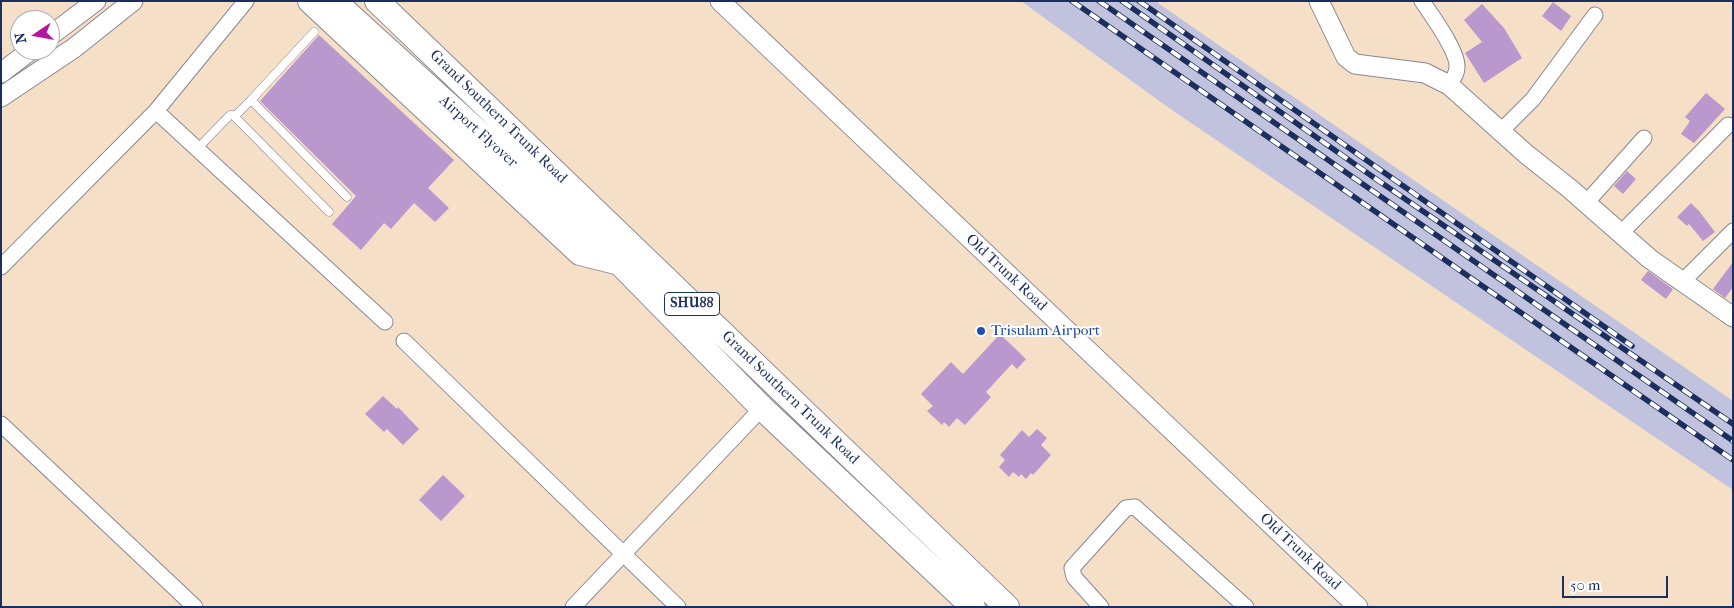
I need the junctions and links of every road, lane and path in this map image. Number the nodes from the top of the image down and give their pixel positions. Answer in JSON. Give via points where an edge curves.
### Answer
{"nodes":[{"id":1,"x":96,"y":1,"type":"edge"},
{"id":2,"x":133,"y":1,"type":"edge"},
{"id":3,"x":246,"y":1,"type":"edge"},
{"id":4,"x":310,"y":1,"type":"edge"},
{"id":5,"x":334,"y":1,"type":"edge"},
{"id":6,"x":378,"y":1,"type":"edge"},
{"id":7,"x":720,"y":1,"type":"edge"},
{"id":8,"x":1422,"y":1,"type":"edge"},
{"id":9,"x":1320,"y":2,"type":"edge"},
{"id":10,"x":1595,"y":15,"type":"dead end"},
{"id":11,"x":60,"y":28,"type":"edge"},
{"id":12,"x":314,"y":32,"type":"dead end"},
{"id":13,"x":19,"y":60,"type":"edge"},
{"id":14,"x":1,"y":73,"type":"edge"},
{"id":15,"x":1449,"y":85,"type":"junction"},
{"id":16,"x":1,"y":97,"type":"edge"},
{"id":17,"x":251,"y":100,"type":"junction"},
{"id":18,"x":156,"y":111,"type":"junction"},
{"id":19,"x":235,"y":116,"type":"junction"},
{"id":20,"x":1728,"y":125,"type":"dead end"},
{"id":21,"x":1501,"y":131,"type":"junction"},
{"id":22,"x":1644,"y":138,"type":"dead end"},
{"id":23,"x":197,"y":149,"type":"junction"},
{"id":24,"x":347,"y":197,"type":"dead end"},
{"id":25,"x":1586,"y":203,"type":"junction"},
{"id":26,"x":328,"y":212,"type":"dead end"},
{"id":27,"x":1733,"y":230,"type":"edge"},
{"id":28,"x":1621,"y":233,"type":"junction"},
{"id":29,"x":621,"y":263,"type":"junction"},
{"id":30,"x":1,"y":267,"type":"edge"},
{"id":31,"x":1683,"y":282,"type":"junction"},
{"id":32,"x":1732,"y":315,"type":"edge"},
{"id":33,"x":385,"y":322,"type":"dead end"},
{"id":34,"x":404,"y":342,"type":"dead end"},
{"id":35,"x":762,"y":408,"type":"junction"},
{"id":36,"x":1,"y":424,"type":"edge"},
{"id":37,"x":624,"y":555,"type":"junction"},
{"id":38,"x":196,"y":607,"type":"edge"},
{"id":39,"x":574,"y":607,"type":"edge"},
{"id":40,"x":678,"y":607,"type":"edge"},
{"id":41,"x":973,"y":607,"type":"edge"},
{"id":42,"x":1007,"y":607,"type":"edge"},
{"id":43,"x":1101,"y":607,"type":"edge"},
{"id":44,"x":1246,"y":607,"type":"edge"},
{"id":45,"x":1358,"y":607,"type":"edge"}],
"edges":[{"from":1,"to":11,"type":"street"},
{"from":2,"to":16,"type":"street","via":[[74,48]]},
{"from":3,"to":18,"type":"street"},
{"from":4,"to":29,"type":"main road","via":[[580,253]]},
{"from":5,"to":29,"type":"main road","name":"Airport Flyover","number":"SHU88"},
{"from":6,"to":42,"type":"main road","name":"Grand Southern Trunk Road","number":"SHU88"},
{"from":7,"to":45,"type":"street","name":"Old Trunk Road"},
{"from":8,"to":15,"type":"street","via":[[1455,54],[1457,67]]},
{"from":9,"to":15,"type":"street","via":[[1342,51],[1354,64],[1425,73]]},
{"from":10,"to":21,"type":"street","via":[[1533,99]]},
{"from":12,"to":17,"type":"lane"},
{"from":13,"to":14,"type":"street"},
{"from":15,"to":21,"type":"street"},
{"from":17,"to":19,"type":"lane"},
{"from":17,"to":24,"type":"lane"},
{"from":18,"to":23,"type":"street"},
{"from":18,"to":30,"type":"street"},
{"from":19,"to":23,"type":"lane","via":[[230,115]]},
{"from":19,"to":26,"type":"lane"},
{"from":20,"to":28,"type":"street"},
{"from":21,"to":25,"type":"street"},
{"from":22,"to":25,"type":"street"},
{"from":23,"to":33,"type":"street"},
{"from":25,"to":28,"type":"street"},
{"from":27,"to":31,"type":"street"},
{"from":28,"to":31,"type":"street"},
{"from":29,"to":35,"type":"main road","name":"Grand Southern Trunk Road","number":"SHU88"},
{"from":31,"to":32,"type":"street"},
{"from":34,"to":37,"type":"street"},
{"from":35,"to":37,"type":"street"},
{"from":35,"to":41,"type":"main road","name":"Grand Southern Trunk Road","number":"SHU88"},
{"from":36,"to":38,"type":"street"},
{"from":37,"to":39,"type":"street"},
{"from":37,"to":40,"type":"street"},
{"from":43,"to":44,"type":"street","via":[[1074,577],[1072,568],[1130,506],[1135,506]]}]}
